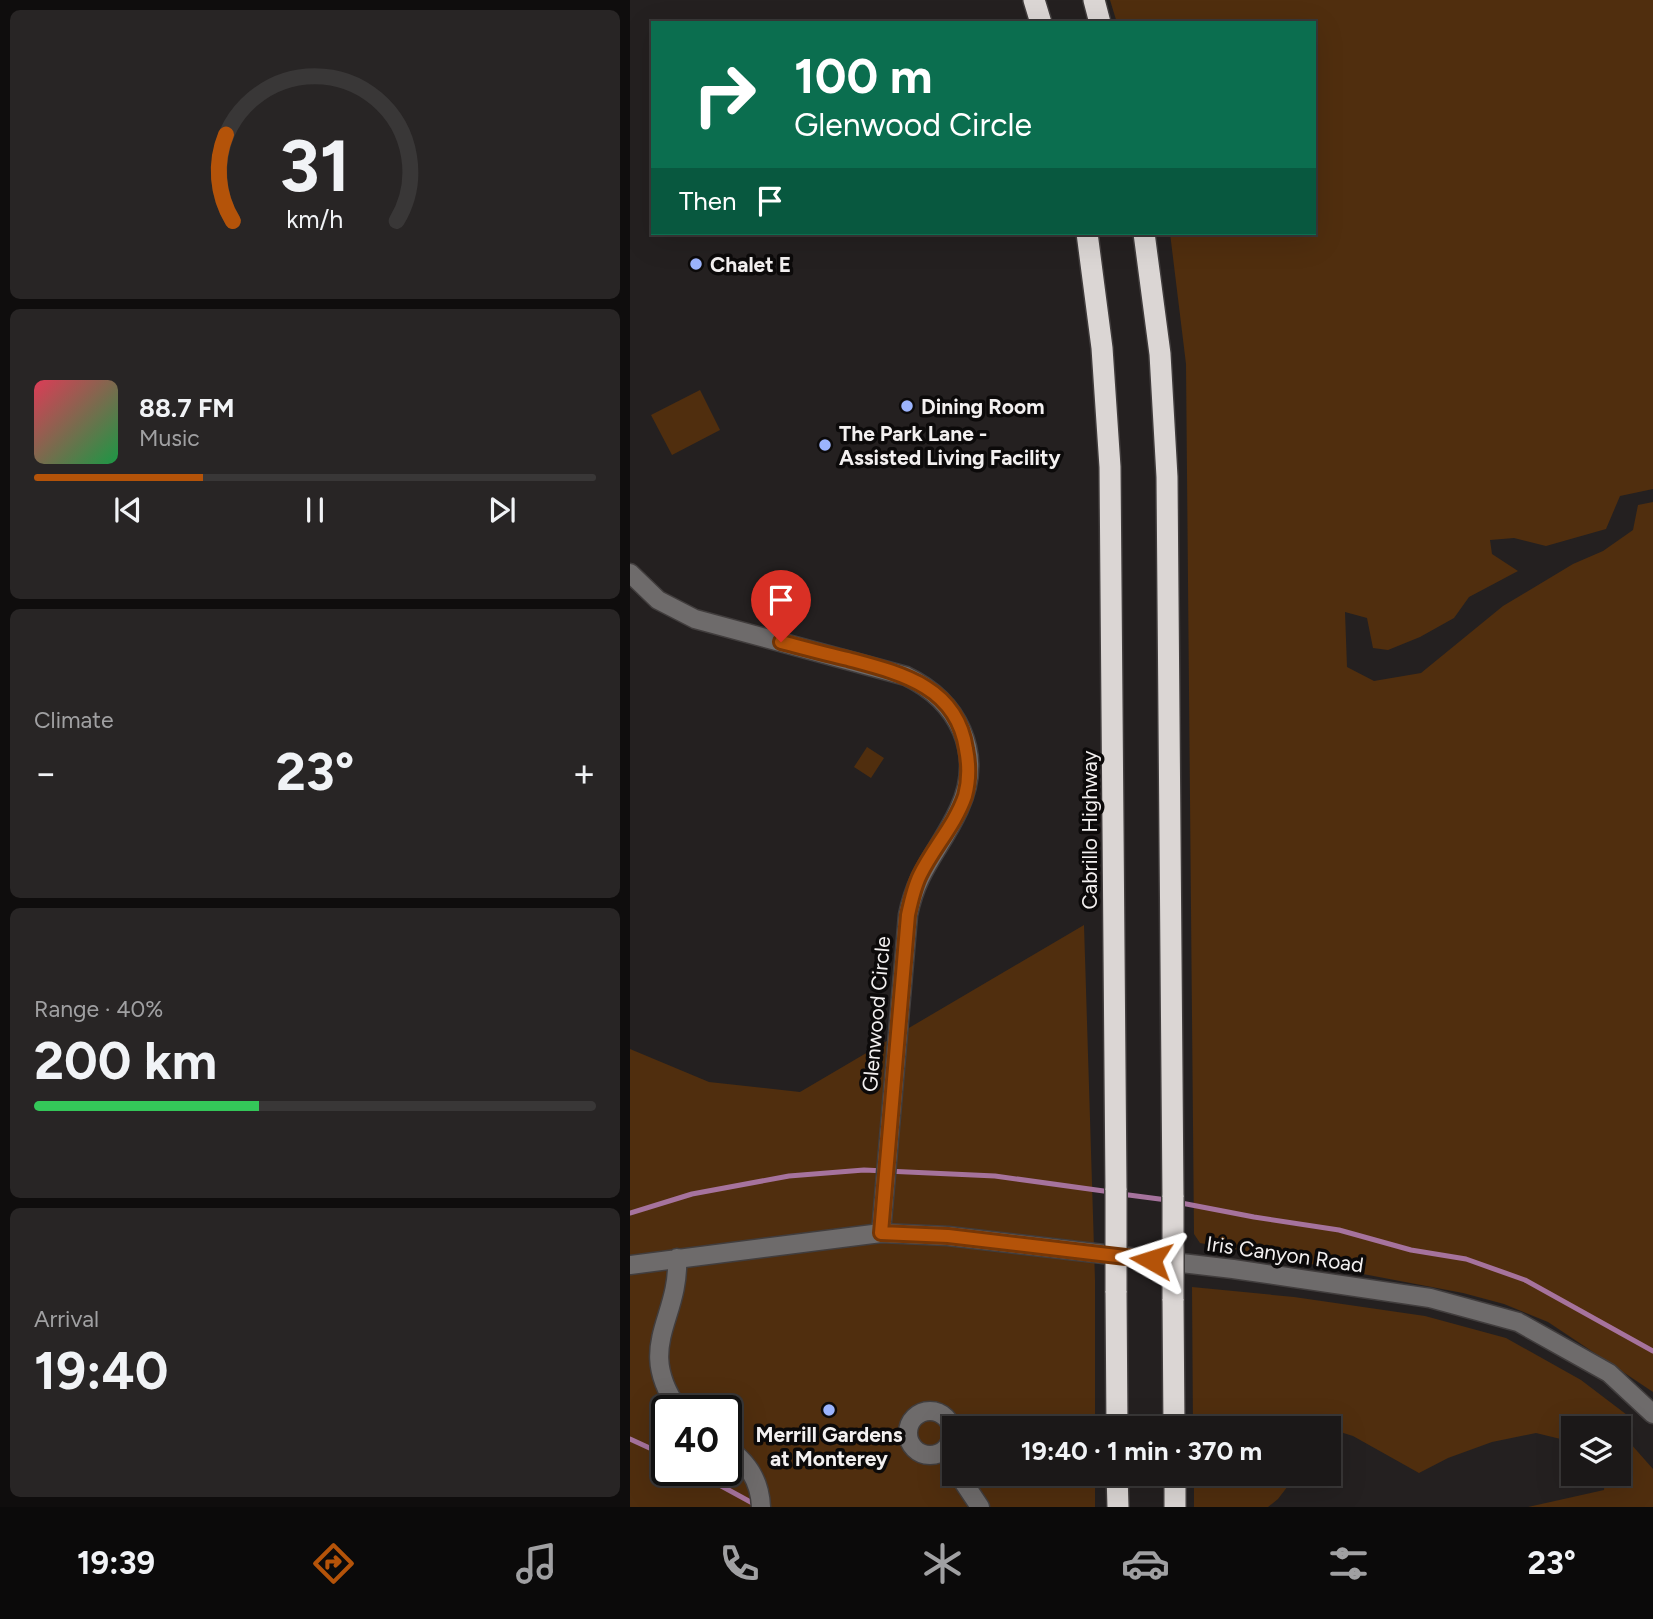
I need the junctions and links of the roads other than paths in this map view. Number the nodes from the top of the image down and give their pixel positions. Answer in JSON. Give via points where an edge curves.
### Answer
{"nodes":[{"id":1,"x":1034,"y":0,"type":"edge"},
{"id":2,"x":1094,"y":0,"type":"edge"},
{"id":3,"x":1040,"y":21,"type":"edge"},
{"id":4,"x":1099,"y":21,"type":"edge"},
{"id":5,"x":1087,"y":235,"type":"edge"},
{"id":6,"x":1144,"y":235,"type":"edge"},
{"id":7,"x":630,"y":573,"type":"edge"},
{"id":8,"x":881,"y":1233,"type":"junction"},
{"id":9,"x":677,"y":1258,"type":"junction"},
{"id":10,"x":630,"y":1265,"type":"edge"},
{"id":11,"x":670,"y":1395,"type":"edge"},
{"id":12,"x":1653,"y":1414,"type":"edge"},
{"id":13,"x":1117,"y":1416,"type":"edge"},
{"id":14,"x":1174,"y":1416,"type":"edge"},
{"id":15,"x":742,"y":1462,"type":"edge"},
{"id":16,"x":966,"y":1486,"type":"edge"},
{"id":17,"x":1117,"y":1486,"type":"edge"},
{"id":18,"x":1175,"y":1486,"type":"edge"},
{"id":19,"x":761,"y":1507,"type":"edge"},
{"id":20,"x":979,"y":1507,"type":"edge"},
{"id":21,"x":1118,"y":1507,"type":"edge"},
{"id":22,"x":1175,"y":1507,"type":"edge"}],
"edges":[{"from":1,"to":3,"type":"highway"},
{"from":2,"to":4,"type":"highway"},
{"from":5,"to":13,"type":"highway","name":"Cabrillo Highway","bridge":true,"via":[[1102,348],[1110,467]]},
{"from":6,"to":14,"type":"highway","bridge":true,"via":[[1158,341],[1167,477]]},
{"from":7,"to":8,"type":"street","name":"Glenwood Circle","via":[[658,600],[695,619],[906,676],[946,704],[962,730],[968,762],[965,795],[920,874],[908,915]]},
{"from":8,"to":9,"type":"street","name":"Iris Canyon Road"},
{"from":8,"to":12,"type":"street","name":"Iris Canyon Road","via":[[948,1236],[1233,1269],[1430,1298],[1518,1322],[1609,1373]]},
{"from":9,"to":10,"type":"street","name":"Iris Canyon Road"},
{"from":9,"to":11,"type":"street","via":[[659,1361]]},
{"from":15,"to":19,"type":"street","via":[[759,1490]]},
{"from":16,"to":20,"type":"street"},
{"from":17,"to":21,"type":"highway"},
{"from":18,"to":22,"type":"highway"}]}
